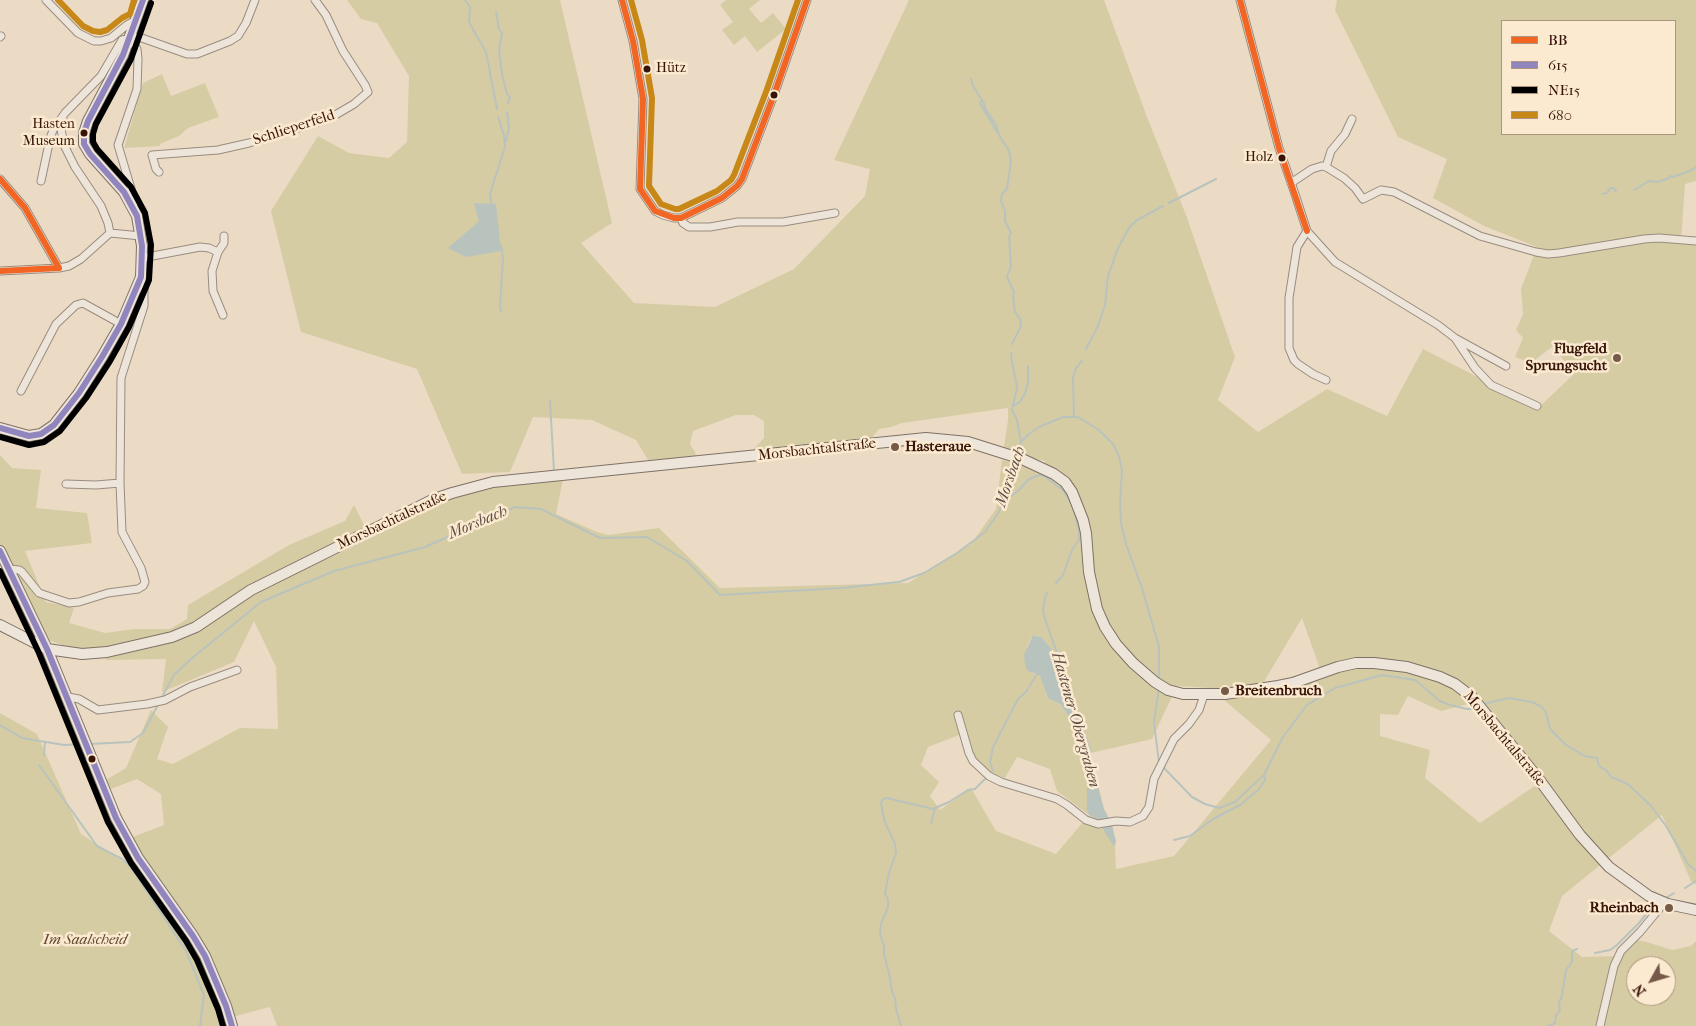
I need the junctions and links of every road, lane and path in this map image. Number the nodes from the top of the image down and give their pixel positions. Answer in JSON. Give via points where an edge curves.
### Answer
{"nodes":[{"id":1,"x":46,"y":0,"type":"edge"},
{"id":2,"x":143,"y":0,"type":"edge"},
{"id":3,"x":255,"y":0,"type":"edge"},
{"id":4,"x":315,"y":0,"type":"edge"},
{"id":5,"x":622,"y":0,"type":"edge"},
{"id":6,"x":807,"y":0,"type":"edge"},
{"id":7,"x":1240,"y":0,"type":"edge"},
{"id":8,"x":136,"y":20,"type":"junction"},
{"id":9,"x":129,"y":38,"type":"junction"},
{"id":10,"x":65,"y":113,"type":"junction"},
{"id":11,"x":1352,"y":119,"type":"dead end"},
{"id":12,"x":51,"y":136,"type":"junction"},
{"id":13,"x":62,"y":137,"type":"junction"},
{"id":14,"x":1326,"y":167,"type":"junction"},
{"id":15,"x":158,"y":172,"type":"dead end"},
{"id":16,"x":0,"y":179,"type":"edge"},
{"id":17,"x":41,"y":181,"type":"dead end"},
{"id":18,"x":1291,"y":183,"type":"junction"},
{"id":19,"x":133,"y":207,"type":"junction"},
{"id":20,"x":834,"y":213,"type":"dead end"},
{"id":21,"x":681,"y":218,"type":"junction"},
{"id":22,"x":1307,"y":231,"type":"junction"},
{"id":23,"x":110,"y":233,"type":"junction"},
{"id":24,"x":141,"y":236,"type":"junction"},
{"id":25,"x":224,"y":236,"type":"dead end"},
{"id":26,"x":1696,"y":241,"type":"edge"},
{"id":27,"x":218,"y":252,"type":"junction"},
{"id":28,"x":142,"y":258,"type":"junction"},
{"id":29,"x":59,"y":268,"type":"junction"},
{"id":30,"x":0,"y":271,"type":"edge"},
{"id":31,"x":141,"y":277,"type":"junction"},
{"id":32,"x":223,"y":315,"type":"dead end"},
{"id":33,"x":120,"y":324,"type":"junction"},
{"id":34,"x":1455,"y":338,"type":"junction"},
{"id":35,"x":1506,"y":366,"type":"dead end"},
{"id":36,"x":1326,"y":380,"type":"dead end"},
{"id":37,"x":22,"y":391,"type":"dead end"},
{"id":38,"x":1537,"y":406,"type":"dead end"},
{"id":39,"x":0,"y":428,"type":"edge"},
{"id":40,"x":120,"y":483,"type":"junction"},
{"id":41,"x":66,"y":484,"type":"dead end"},
{"id":42,"x":0,"y":551,"type":"edge"},
{"id":43,"x":9,"y":569,"type":"junction"},
{"id":44,"x":0,"y":625,"type":"edge"},
{"id":45,"x":47,"y":649,"type":"junction"},
{"id":46,"x":72,"y":653,"type":"junction"},
{"id":47,"x":237,"y":670,"type":"dead end"},
{"id":48,"x":57,"y":673,"type":"junction"},
{"id":49,"x":1204,"y":695,"type":"junction"},
{"id":50,"x":68,"y":697,"type":"junction"},
{"id":51,"x":958,"y":715,"type":"dead end"},
{"id":52,"x":1664,"y":903,"type":"junction"},
{"id":53,"x":1696,"y":910,"type":"edge"},
{"id":54,"x":232,"y":1026,"type":"edge"},
{"id":55,"x":1600,"y":1026,"type":"edge"}],
"edges":[{"from":1,"to":8,"type":"street","via":[[78,33],[94,41],[111,38]]},
{"from":2,"to":8,"type":"main road"},
{"from":3,"to":9,"type":"street","via":[[238,36],[198,54],[187,54],[139,37]]},
{"from":4,"to":15,"type":"street","name":"Schlieperfeld","via":[[368,92],[354,104],[318,122],[249,143],[218,150],[152,155]]},
{"from":5,"to":21,"type":"street","via":[[634,41],[642,99],[640,189],[654,211],[663,216]]},
{"from":6,"to":21,"type":"street","via":[[742,179],[722,198]]},
{"from":7,"to":18,"type":"street","via":[[1278,148]]},
{"from":8,"to":9,"type":"main road"},
{"from":9,"to":10,"type":"street","via":[[122,40],[101,76]]},
{"from":9,"to":19,"type":"street","via":[[137,54],[137,89],[118,145],[135,202]]},
{"from":9,"to":19,"type":"main road","via":[[88,121],[84,144]]},
{"from":10,"to":12,"type":"street"},
{"from":10,"to":13,"type":"street"},
{"from":11,"to":14,"type":"street","via":[[1331,151]]},
{"from":12,"to":13,"type":"street"},
{"from":12,"to":17,"type":"street"},
{"from":13,"to":23,"type":"street","via":[[75,167],[101,206]]},
{"from":14,"to":18,"type":"street","via":[[1312,169]]},
{"from":14,"to":26,"type":"street","via":[[1344,178],[1363,199],[1381,190],[1394,192],[1480,236],[1536,252],[1559,253],[1644,239]]},
{"from":16,"to":29,"type":"street","via":[[25,208]]},
{"from":18,"to":22,"type":"street"},
{"from":19,"to":24,"type":"main road"},
{"from":20,"to":21,"type":"street","via":[[783,222],[738,222],[694,228]]},
{"from":22,"to":34,"type":"street","via":[[1336,262]]},
{"from":22,"to":36,"type":"street","via":[[1297,247],[1290,290],[1289,348],[1298,364]]},
{"from":23,"to":24,"type":"street"},
{"from":23,"to":29,"type":"street","via":[[76,262]]},
{"from":24,"to":28,"type":"main road"},
{"from":25,"to":27,"type":"street"},
{"from":27,"to":28,"type":"street","via":[[200,247]]},
{"from":27,"to":32,"type":"street","via":[[212,283]]},
{"from":28,"to":31,"type":"main road"},
{"from":29,"to":30,"type":"street"},
{"from":31,"to":33,"type":"main road"},
{"from":31,"to":40,"type":"street","via":[[144,306],[121,378]]},
{"from":33,"to":37,"type":"street","via":[[84,303],[76,305],[56,324]]},
{"from":33,"to":39,"type":"main road","via":[[79,393],[49,430],[29,436]]},
{"from":34,"to":35,"type":"street"},
{"from":34,"to":38,"type":"street","via":[[1475,368],[1492,385]]},
{"from":40,"to":41,"type":"street"},
{"from":40,"to":43,"type":"street","via":[[122,532],[144,576],[143,586],[69,603],[39,593],[22,572]]},
{"from":42,"to":43,"type":"main road"},
{"from":43,"to":45,"type":"main road"},
{"from":44,"to":45,"type":"main road","name":"Morsbachtalstraße"},
{"from":45,"to":46,"type":"main road","name":"Morsbachtalstraße"},
{"from":45,"to":48,"type":"main road"},
{"from":46,"to":48,"type":"main road","via":[[65,656]]},
{"from":46,"to":49,"type":"main road","name":"Morsbachtalstraße","via":[[107,652],[192,630],[251,590],[425,504],[493,482],[926,438],[968,442],[1017,457],[1065,482],[1079,507],[1086,533],[1089,572],[1097,609],[1116,644],[1133,663],[1168,690]]},
{"from":47,"to":50,"type":"street","via":[[152,703],[98,710],[80,699]]},
{"from":48,"to":50,"type":"main road"},
{"from":49,"to":51,"type":"street","via":[[1199,710],[1177,735],[1163,761],[1152,788],[1149,807],[1143,816],[1130,822],[1098,824],[1086,820],[1057,799],[989,776],[973,761]]},
{"from":49,"to":52,"type":"main road","name":"Morsbachtalstraße","via":[[1293,683],[1356,663],[1407,667],[1440,677],[1460,687],[1480,707],[1599,857],[1642,892]]},
{"from":50,"to":54,"type":"main road","via":[[116,818],[130,844],[194,936],[215,976]]},
{"from":52,"to":53,"type":"main road","name":"Morsbachtalstraße"},
{"from":52,"to":55,"type":"street","via":[[1621,951],[1614,966]]}]}
